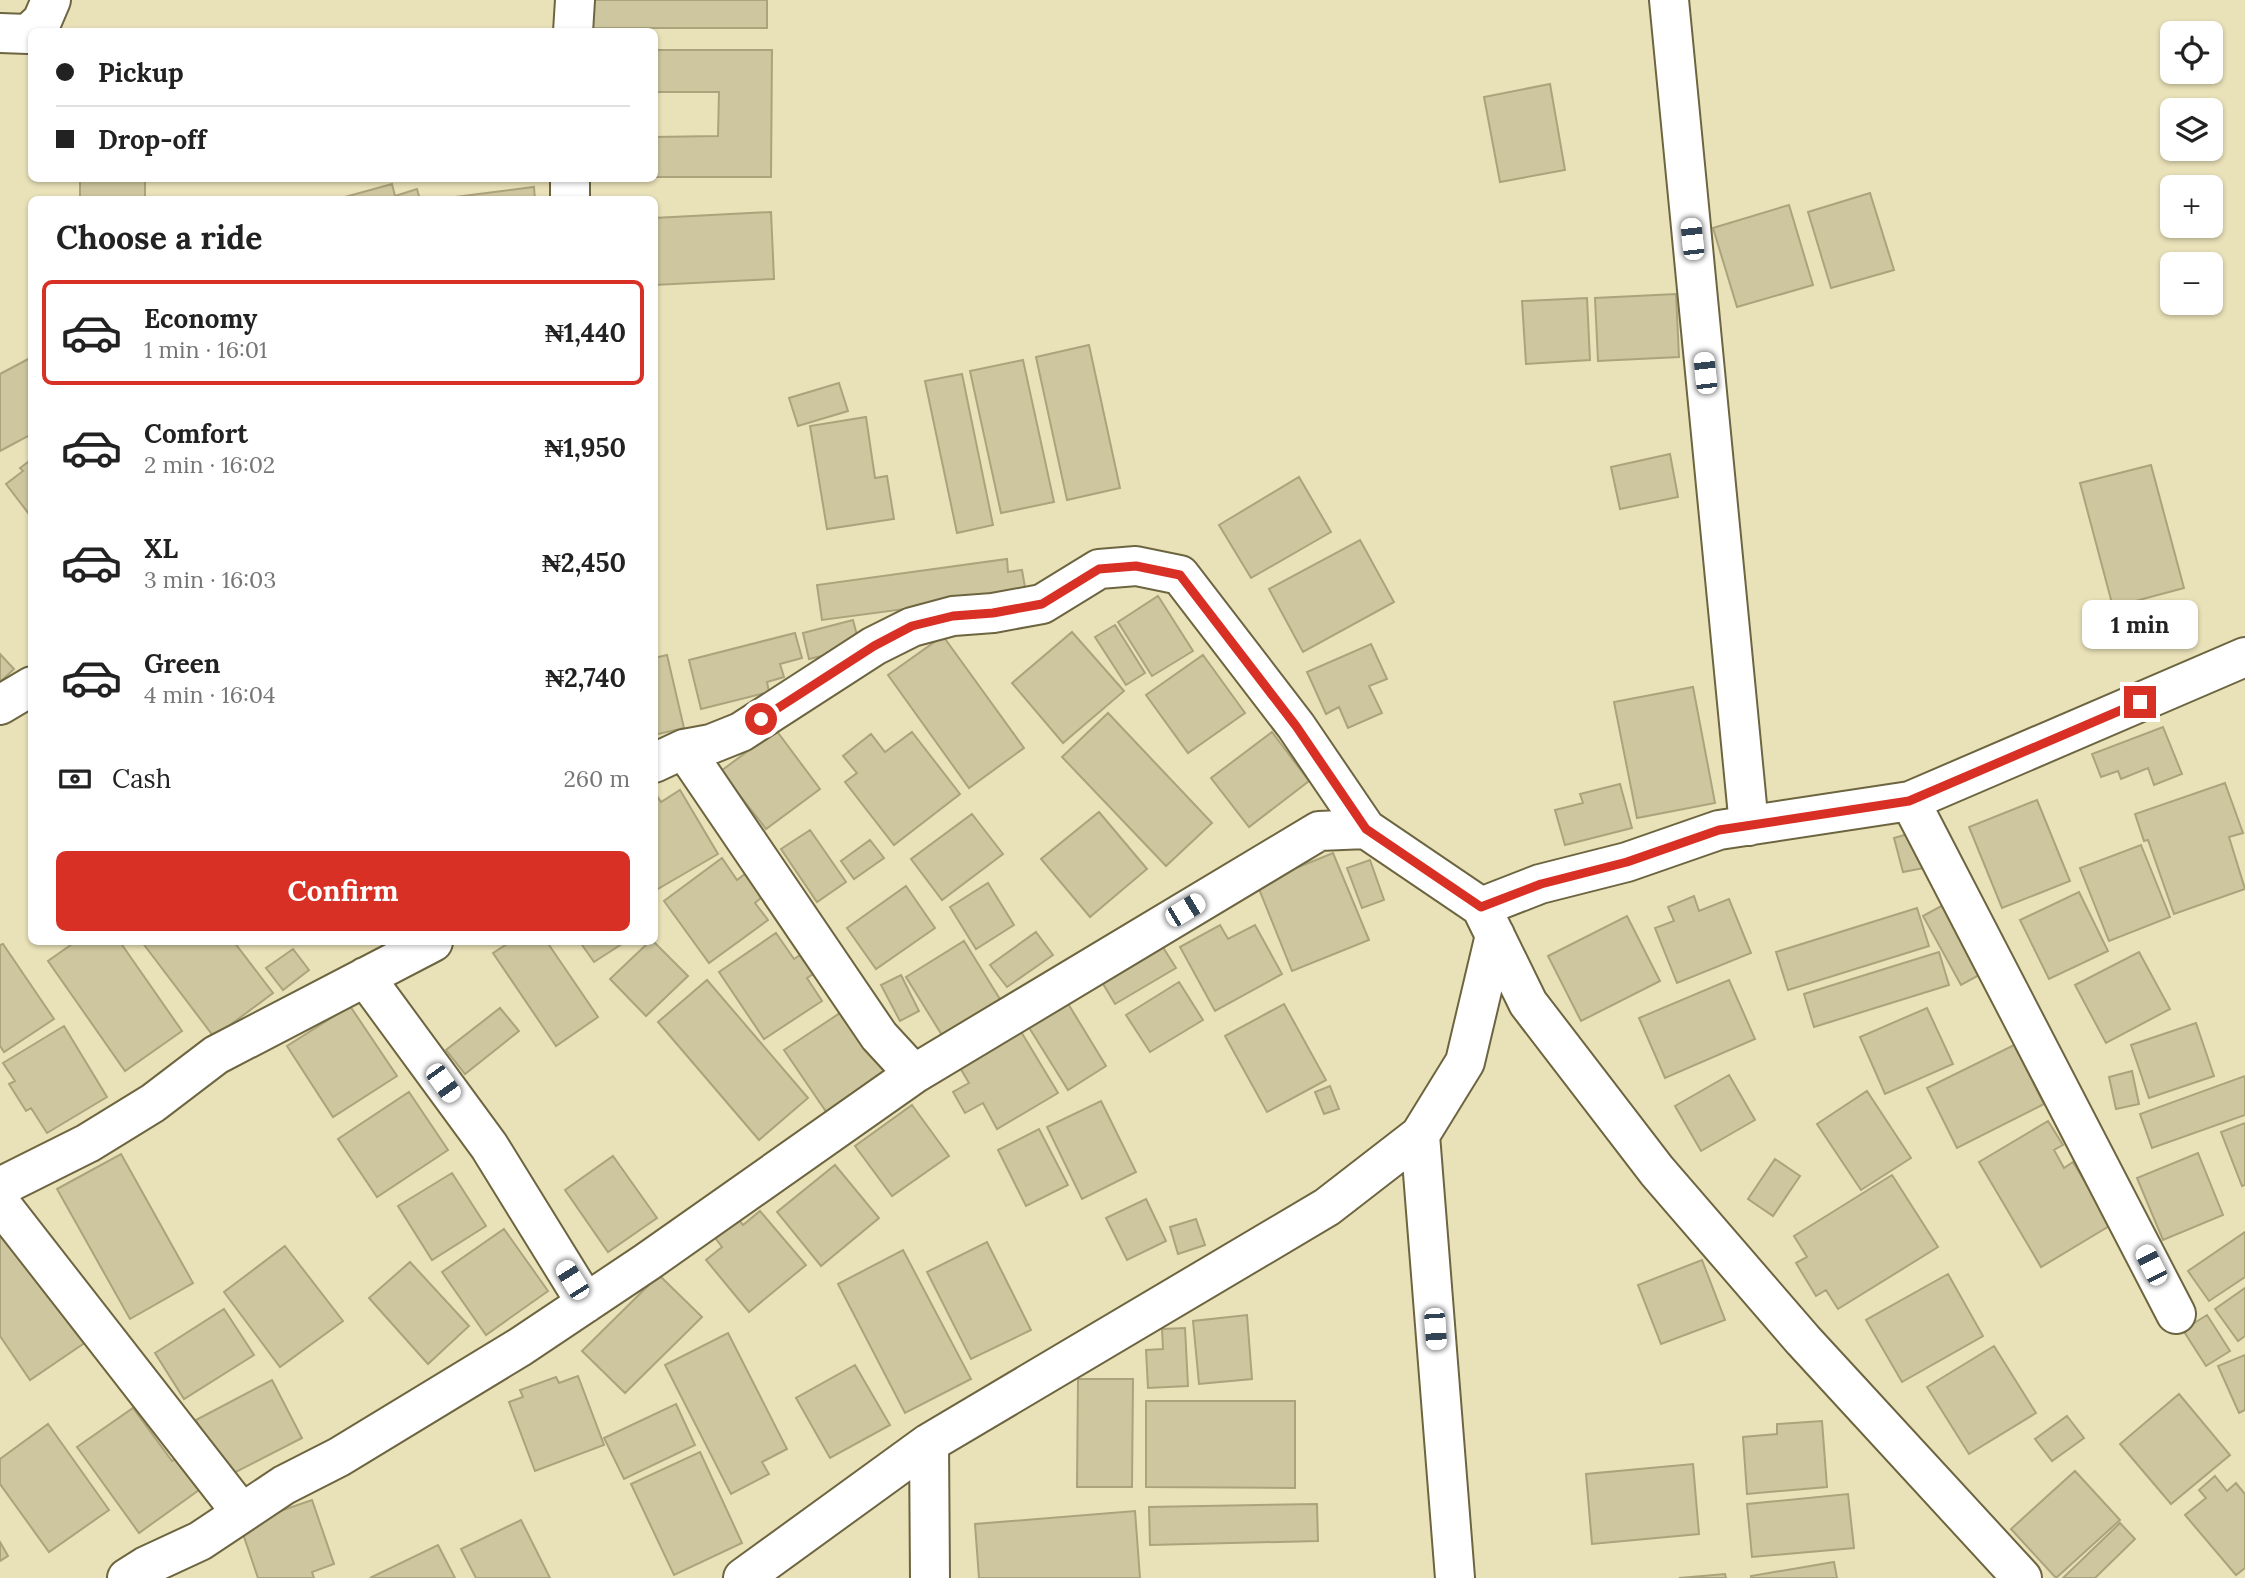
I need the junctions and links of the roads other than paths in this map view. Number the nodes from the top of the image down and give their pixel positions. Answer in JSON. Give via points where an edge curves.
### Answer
{"nodes":[{"id":1,"x":51,"y":0,"type":"edge"},
{"id":2,"x":575,"y":0,"type":"edge"},
{"id":3,"x":1669,"y":0,"type":"edge"},
{"id":4,"x":34,"y":28,"type":"edge"},
{"id":5,"x":573,"y":28,"type":"edge"},
{"id":6,"x":0,"y":33,"type":"edge"},
{"id":7,"x":28,"y":34,"type":"edge"},
{"id":8,"x":2242,"y":668,"type":"edge"},
{"id":9,"x":28,"y":688,"type":"edge"},
{"id":10,"x":0,"y":705,"type":"edge"},
{"id":11,"x":669,"y":756,"type":"edge"},
{"id":12,"x":1909,"y":801,"type":"junction"},
{"id":13,"x":1749,"y":826,"type":"junction"},
{"id":14,"x":1366,"y":829,"type":"junction"},
{"id":15,"x":1488,"y":921,"type":"junction"},
{"id":16,"x":427,"y":945,"type":"edge"},
{"id":17,"x":365,"y":977,"type":"junction"},
{"id":18,"x":914,"y":1073,"type":"junction"},
{"id":19,"x":1420,"y":1135,"type":"junction"},
{"id":20,"x":0,"y":1187,"type":"edge"},
{"id":21,"x":0,"y":1203,"type":"edge"},
{"id":22,"x":586,"y":1303,"type":"junction"},
{"id":23,"x":2176,"y":1314,"type":"dead end"},
{"id":24,"x":929,"y":1443,"type":"junction"},
{"id":25,"x":241,"y":1512,"type":"junction"},
{"id":26,"x":127,"y":1578,"type":"edge"},
{"id":27,"x":743,"y":1578,"type":"edge"},
{"id":28,"x":930,"y":1578,"type":"edge"},
{"id":29,"x":1455,"y":1578,"type":"edge"},
{"id":30,"x":2022,"y":1578,"type":"edge"}],
"edges":[{"from":1,"to":4,"type":"street"},
{"from":2,"to":5,"type":"street"},
{"from":3,"to":13,"type":"street"},
{"from":6,"to":7,"type":"street"},
{"from":8,"to":12,"type":"street"},
{"from":9,"to":10,"type":"street"},
{"from":11,"to":14,"type":"street","via":[[741,732],[912,626],[1042,604],[1099,569],[1136,566],[1180,575],[1296,726]]},
{"from":11,"to":18,"type":"street","via":[[879,1036]]},
{"from":12,"to":13,"type":"street"},
{"from":12,"to":23,"type":"street"},
{"from":13,"to":15,"type":"street","via":[[1719,830],[1627,862],[1541,884]]},
{"from":14,"to":15,"type":"street"},
{"from":14,"to":18,"type":"street","via":[[1319,831]]},
{"from":15,"to":19,"type":"street","via":[[1465,1062]]},
{"from":15,"to":30,"type":"street","via":[[1528,1003],[1657,1171],[1803,1340]]},
{"from":16,"to":17,"type":"street"},
{"from":17,"to":20,"type":"street","via":[[216,1055],[88,1143]]},
{"from":17,"to":22,"type":"street","via":[[489,1146]]},
{"from":18,"to":22,"type":"street"},
{"from":19,"to":24,"type":"street","via":[[1327,1208]]},
{"from":19,"to":29,"type":"street"},
{"from":21,"to":25,"type":"street"},
{"from":22,"to":25,"type":"street","via":[[339,1457]]},
{"from":24,"to":27,"type":"street"},
{"from":24,"to":28,"type":"street"},
{"from":25,"to":26,"type":"street","via":[[200,1541]]}]}
